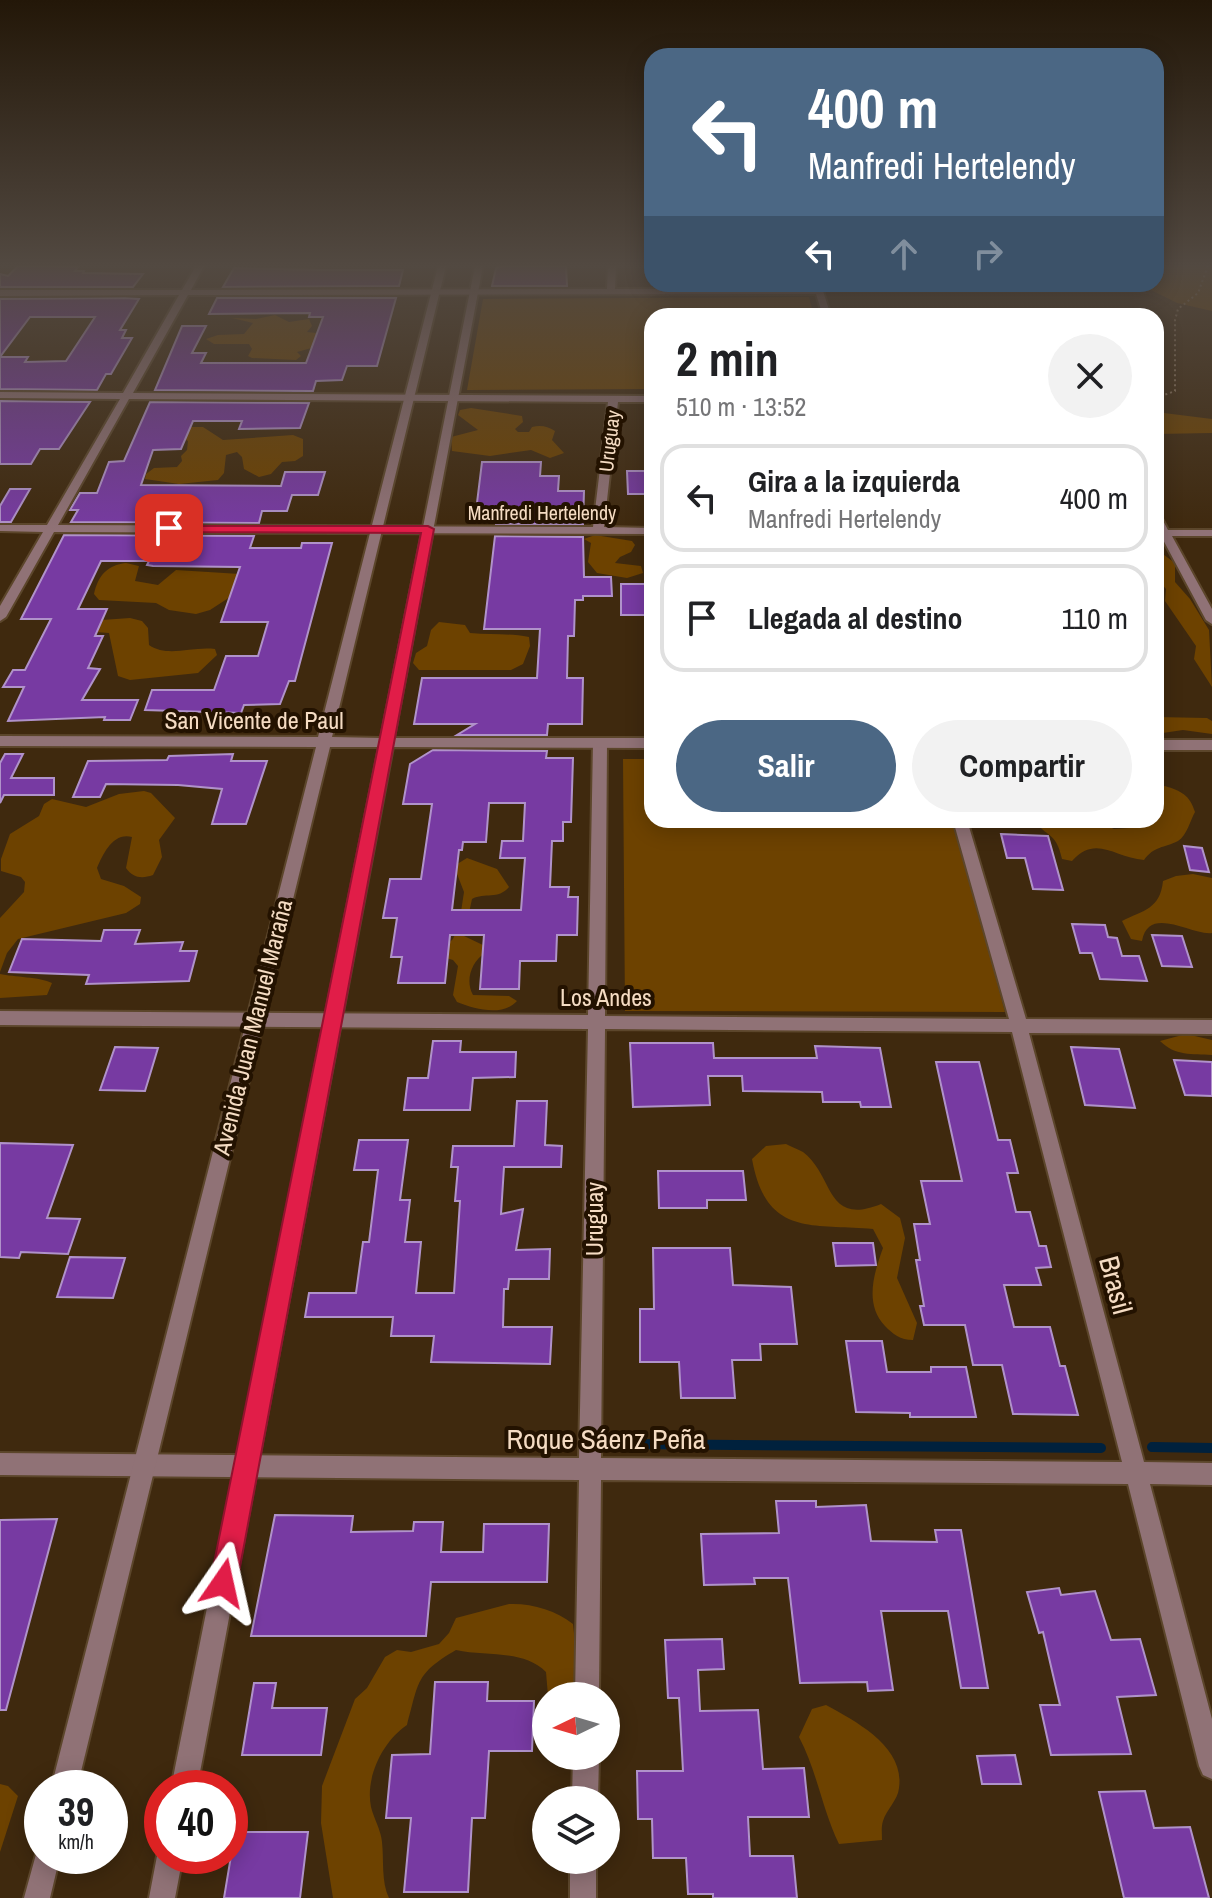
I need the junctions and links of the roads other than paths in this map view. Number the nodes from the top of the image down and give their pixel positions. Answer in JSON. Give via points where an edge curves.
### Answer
{"nodes":[{"id":1,"x":151,"y":355,"type":"edge"},
{"id":2,"x":419,"y":355,"type":"edge"},
{"id":3,"x":461,"y":355,"type":"edge"},
{"id":4,"x":0,"y":395,"type":"edge"},
{"id":5,"x":129,"y":395,"type":"junction"},
{"id":6,"x":409,"y":395,"type":"junction"},
{"id":7,"x":453,"y":395,"type":"junction"},
{"id":8,"x":613,"y":399,"type":"junction"},
{"id":9,"x":644,"y":399,"type":"edge"},
{"id":10,"x":0,"y":528,"type":"edge"},
{"id":11,"x":51,"y":528,"type":"junction"},
{"id":12,"x":377,"y":529,"type":"junction"},
{"id":13,"x":428,"y":529,"type":"junction"},
{"id":14,"x":598,"y":530,"type":"junction"},
{"id":15,"x":644,"y":531,"type":"edge"},
{"id":16,"x":1164,"y":533,"type":"edge"},
{"id":17,"x":1212,"y":533,"type":"edge"},
{"id":18,"x":1164,"y":540,"type":"edge"},
{"id":19,"x":0,"y":617,"type":"edge"},
{"id":20,"x":1212,"y":620,"type":"edge"},
{"id":21,"x":0,"y":741,"type":"edge"},
{"id":22,"x":325,"y":742,"type":"junction"},
{"id":23,"x":387,"y":742,"type":"junction"},
{"id":24,"x":600,"y":743,"type":"junction"},
{"id":25,"x":644,"y":743,"type":"edge"},
{"id":26,"x":1164,"y":745,"type":"edge"},
{"id":27,"x":1212,"y":745,"type":"edge"},
{"id":28,"x":962,"y":828,"type":"edge"},
{"id":29,"x":0,"y":1018,"type":"edge"},
{"id":30,"x":253,"y":1020,"type":"junction"},
{"id":31,"x":332,"y":1021,"type":"junction"},
{"id":32,"x":595,"y":1021,"type":"junction"},
{"id":33,"x":1019,"y":1025,"type":"junction"},
{"id":34,"x":1212,"y":1027,"type":"edge"},
{"id":35,"x":0,"y":1464,"type":"edge"},
{"id":36,"x":144,"y":1466,"type":"junction"},
{"id":37,"x":246,"y":1466,"type":"junction"},
{"id":38,"x":593,"y":1469,"type":"junction"},
{"id":39,"x":1136,"y":1474,"type":"junction"},
{"id":40,"x":1212,"y":1474,"type":"edge"},
{"id":41,"x":587,"y":1682,"type":"edge"},
{"id":42,"x":1212,"y":1766,"type":"edge"},
{"id":43,"x":68,"y":1770,"type":"edge"},
{"id":44,"x":187,"y":1770,"type":"edge"},
{"id":45,"x":43,"y":1874,"type":"edge"},
{"id":46,"x":167,"y":1874,"type":"edge"},
{"id":47,"x":583,"y":1874,"type":"edge"},
{"id":48,"x":37,"y":1898,"type":"edge"},
{"id":49,"x":162,"y":1898,"type":"edge"},
{"id":50,"x":583,"y":1898,"type":"edge"}],
"edges":[{"from":1,"to":5,"type":"street"},
{"from":2,"to":6,"type":"street","name":"Avenida Juan Manuel Maraña"},
{"from":3,"to":7,"type":"street"},
{"from":4,"to":5,"type":"street"},
{"from":5,"to":6,"type":"street"},
{"from":5,"to":11,"type":"street"},
{"from":6,"to":7,"type":"street"},
{"from":6,"to":12,"type":"street","name":"Avenida Juan Manuel Maraña"},
{"from":7,"to":8,"type":"street"},
{"from":7,"to":13,"type":"street"},
{"from":8,"to":9,"type":"street"},
{"from":8,"to":14,"type":"street","name":"Uruguay"},
{"from":10,"to":11,"type":"street","name":"Manfredi Hertelendy"},
{"from":11,"to":12,"type":"street","name":"Manfredi Hertelendy"},
{"from":11,"to":19,"type":"street"},
{"from":12,"to":13,"type":"street","name":"Manfredi Hertelendy"},
{"from":12,"to":22,"type":"street","name":"Avenida Juan Manuel Maraña"},
{"from":13,"to":14,"type":"street","name":"Manfredi Hertelendy"},
{"from":13,"to":23,"type":"street"},
{"from":14,"to":15,"type":"street","name":"Manfredi Hertelendy"},
{"from":16,"to":17,"type":"street"},
{"from":18,"to":20,"type":"street"},
{"from":21,"to":22,"type":"street","name":"San Vicente de Paul"},
{"from":22,"to":23,"type":"street","name":"San Vicente de Paul"},
{"from":22,"to":30,"type":"street","name":"Avenida Juan Manuel Maraña"},
{"from":23,"to":24,"type":"street","name":"San Vicente de Paul"},
{"from":23,"to":31,"type":"street"},
{"from":24,"to":25,"type":"street","name":"San Vicente de Paul"},
{"from":24,"to":32,"type":"street","name":"Uruguay"},
{"from":26,"to":27,"type":"street"},
{"from":28,"to":33,"type":"street","name":"Brasil"},
{"from":29,"to":30,"type":"street","name":"Los Andes"},
{"from":30,"to":31,"type":"street","name":"Los Andes"},
{"from":30,"to":36,"type":"street","name":"Avenida Juan Manuel Maraña"},
{"from":31,"to":32,"type":"street","name":"Los Andes"},
{"from":31,"to":37,"type":"street"},
{"from":32,"to":33,"type":"street","name":"Los Andes"},
{"from":32,"to":38,"type":"street","name":"Uruguay"},
{"from":33,"to":34,"type":"street","name":"Los Andes"},
{"from":33,"to":39,"type":"street","name":"Brasil"},
{"from":35,"to":36,"type":"street","name":"Roque Sáenz Peña"},
{"from":36,"to":37,"type":"street","name":"Roque Sáenz Peña"},
{"from":36,"to":43,"type":"street","name":"Avenida Juan Manuel Maraña"},
{"from":37,"to":38,"type":"street","name":"Roque Sáenz Peña"},
{"from":37,"to":44,"type":"street"},
{"from":38,"to":39,"type":"street","name":"Roque Sáenz Peña"},
{"from":38,"to":41,"type":"street","name":"Uruguay"},
{"from":39,"to":40,"type":"street","name":"Roque Sáenz Peña"},
{"from":39,"to":42,"type":"street","name":"Brasil"},
{"from":45,"to":48,"type":"street"},
{"from":46,"to":49,"type":"street"},
{"from":47,"to":50,"type":"street"}]}
